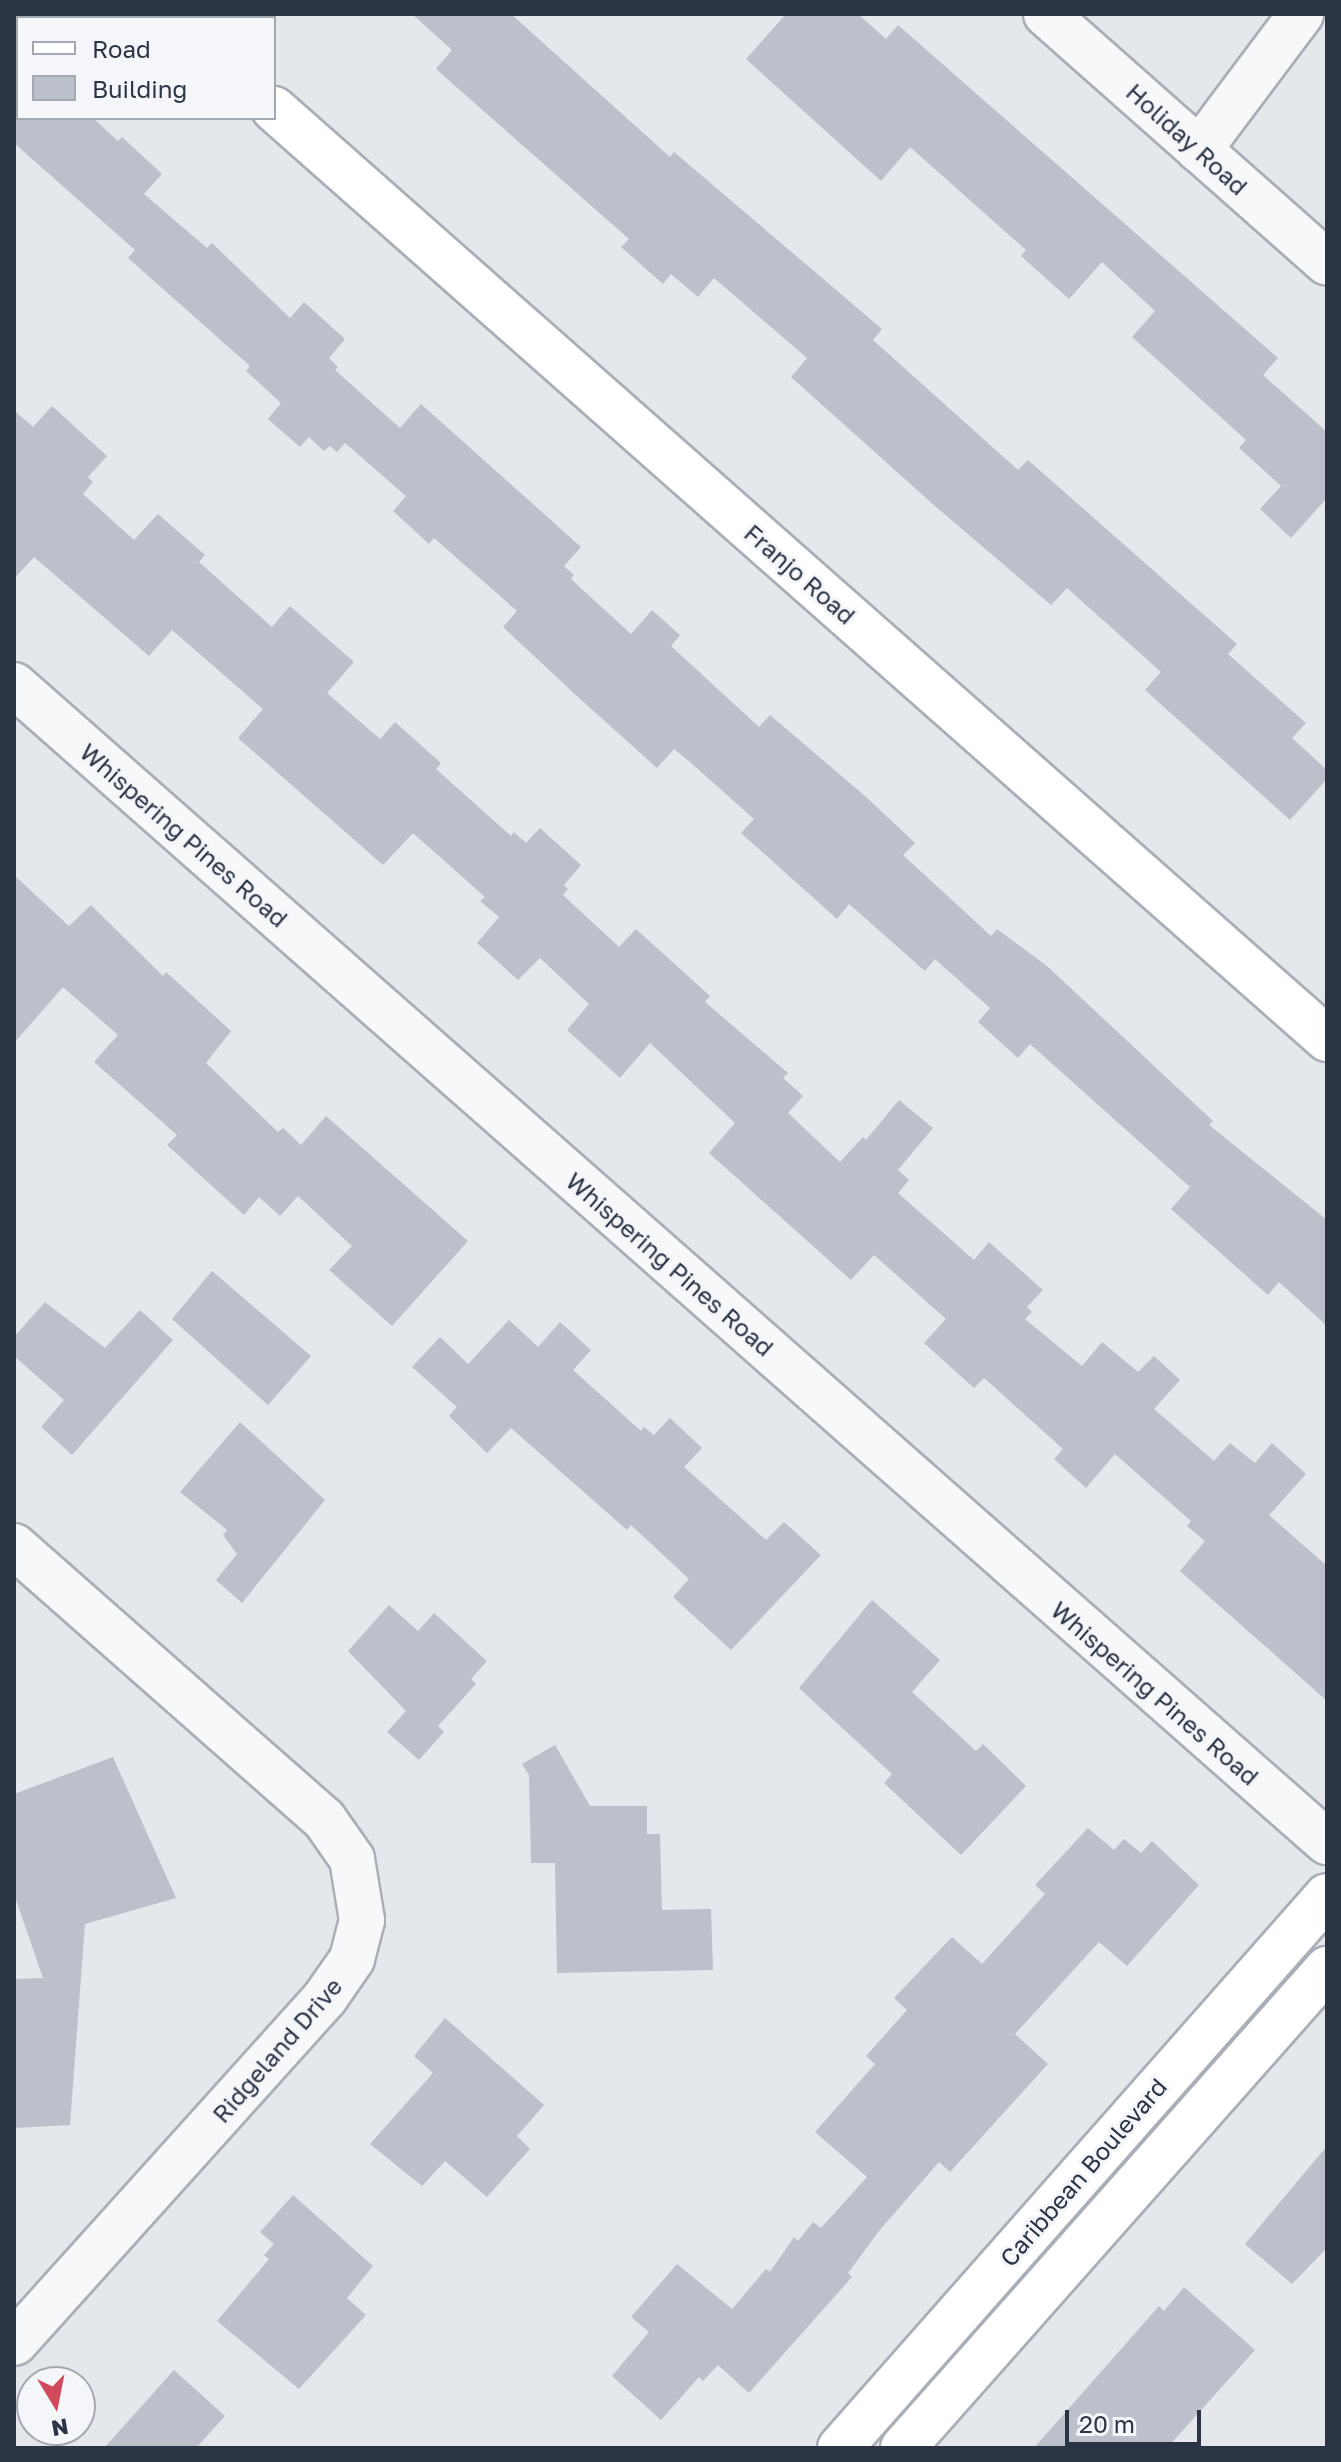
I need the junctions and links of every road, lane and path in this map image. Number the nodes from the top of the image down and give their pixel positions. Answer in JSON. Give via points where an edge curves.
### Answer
{"nodes":[{"id":1,"x":1046,"y":14,"type":"edge"},
{"id":2,"x":1301,"y":14,"type":"edge"},
{"id":3,"x":276,"y":111,"type":"edge"},
{"id":4,"x":1199,"y":150,"type":"junction"},
{"id":5,"x":1327,"y":263,"type":"edge"},
{"id":6,"x":14,"y":685,"type":"edge"},
{"id":7,"x":1327,"y":1039,"type":"edge"},
{"id":8,"x":14,"y":1546,"type":"edge"},
{"id":9,"x":1327,"y":1842,"type":"edge"},
{"id":10,"x":1327,"y":1896,"type":"edge"},
{"id":11,"x":1327,"y":1969,"type":"edge"},
{"id":12,"x":14,"y":2343,"type":"edge"},
{"id":13,"x":840,"y":2448,"type":"edge"},
{"id":14,"x":903,"y":2448,"type":"edge"}],
"edges":[{"from":1,"to":4,"type":"street","name":"Holiday Road"},
{"from":2,"to":4,"type":"street"},
{"from":3,"to":7,"type":"street","name":"Franjo Road"},
{"from":4,"to":5,"type":"street","name":"Holiday Road"},
{"from":6,"to":9,"type":"street","name":"Whispering Pines Road"},
{"from":8,"to":12,"type":"street","name":"Ridgeland Drive","via":[[324,1819],[352,1859],[362,1920],[352,1959],[325,1998]]},
{"from":10,"to":13,"type":"street","name":"Caribbean Boulevard"},
{"from":11,"to":14,"type":"street","name":"Caribbean Boulevard"}]}
